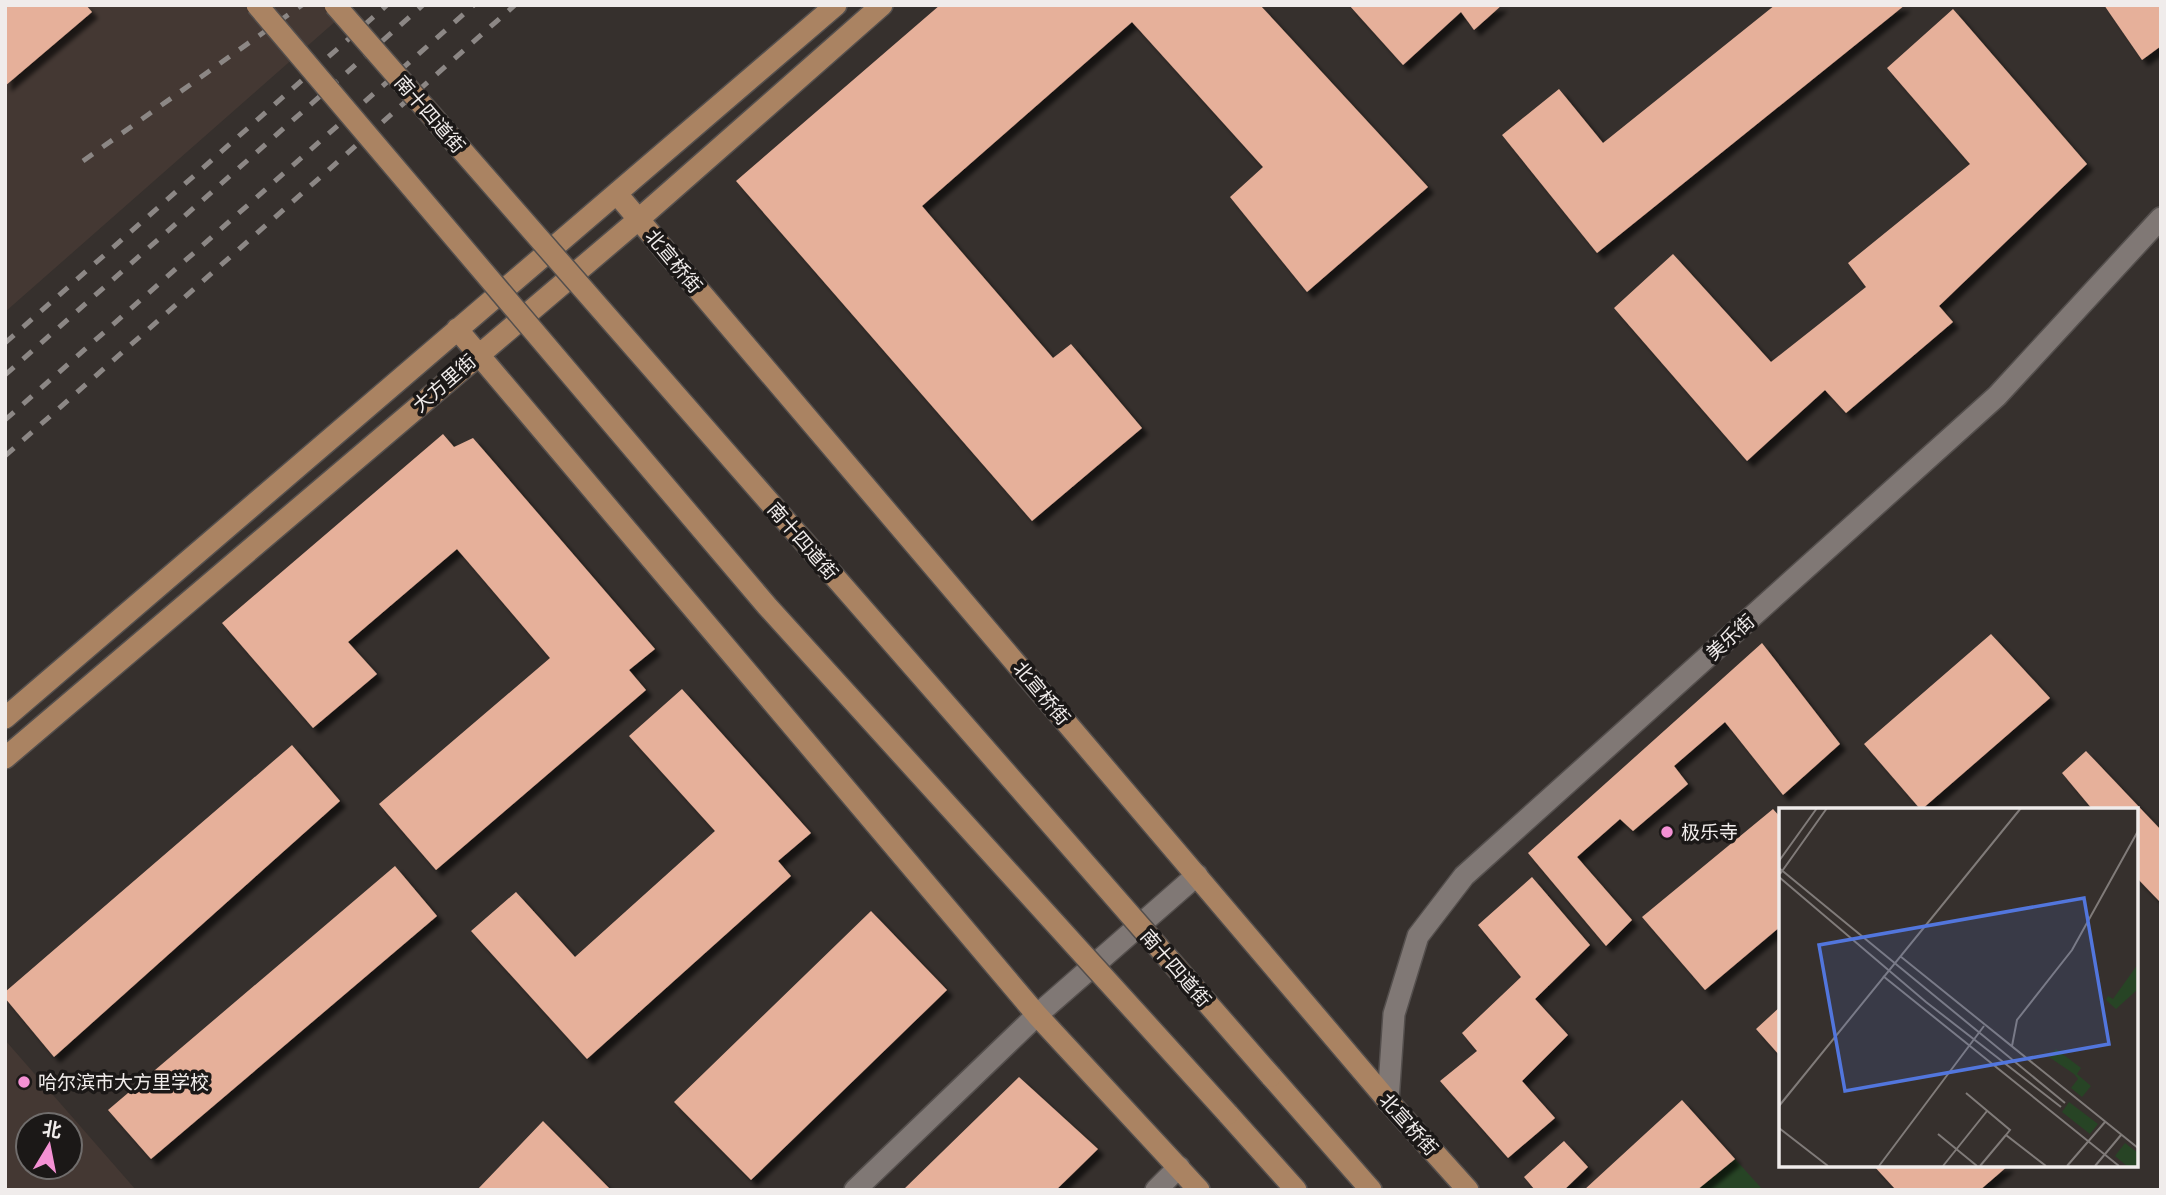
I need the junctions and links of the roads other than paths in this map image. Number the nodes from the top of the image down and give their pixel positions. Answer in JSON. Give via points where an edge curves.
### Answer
{"nodes":[{"id":1,"x":257,"y":5,"type":"edge"},
{"id":2,"x":335,"y":5,"type":"edge"},
{"id":3,"x":836,"y":5,"type":"edge"},
{"id":4,"x":881,"y":5,"type":"edge"},
{"id":5,"x":617,"y":194,"type":"junction"},
{"id":6,"x":2161,"y":218,"type":"edge"},
{"id":7,"x":639,"y":219,"type":"junction"},
{"id":8,"x":457,"y":328,"type":"junction"},
{"id":9,"x":478,"y":354,"type":"junction"},
{"id":10,"x":5,"y":718,"type":"edge"},
{"id":11,"x":5,"y":758,"type":"edge"},
{"id":12,"x":1197,"y":875,"type":"junction"},
{"id":13,"x":1037,"y":1015,"type":"junction"},
{"id":14,"x":1388,"y":1101,"type":"junction"},
{"id":15,"x":1179,"y":1167,"type":"junction"},
{"id":16,"x":855,"y":1190,"type":"edge"},
{"id":17,"x":1156,"y":1190,"type":"edge"},
{"id":18,"x":1199,"y":1190,"type":"edge"},
{"id":19,"x":1296,"y":1190,"type":"edge"},
{"id":20,"x":1371,"y":1190,"type":"edge"},
{"id":21,"x":1468,"y":1190,"type":"edge"}],
"edges":[{"from":1,"to":19,"type":"main road","bridge":true,"via":[[767,606]]},
{"from":2,"to":20,"type":"main road","name":"南十四道街","bridge":true},
{"from":3,"to":5,"type":"main road","name":"大方里街"},
{"from":4,"to":7,"type":"main road","name":"大方里街"},
{"from":5,"to":7,"type":"main road","name":"北宣桥街"},
{"from":5,"to":8,"type":"main road","name":"大方里街"},
{"from":6,"to":14,"type":"street","name":"美乐街","via":[[1997,396],[1464,876],[1418,936],[1394,1014]]},
{"from":7,"to":9,"type":"main road","name":"大方里街"},
{"from":7,"to":12,"type":"main road","name":"北宣桥街"},
{"from":8,"to":9,"type":"main road"},
{"from":8,"to":10,"type":"main road","name":"大方里街"},
{"from":9,"to":11,"type":"main road","name":"大方里街"},
{"from":9,"to":13,"type":"main road"},
{"from":12,"to":13,"type":"street"},
{"from":12,"to":14,"type":"main road","name":"北宣桥街"},
{"from":13,"to":15,"type":"main road"},
{"from":13,"to":16,"type":"street"},
{"from":14,"to":21,"type":"main road","name":"北宣桥街"},
{"from":15,"to":17,"type":"street"},
{"from":15,"to":18,"type":"main road"}]}
